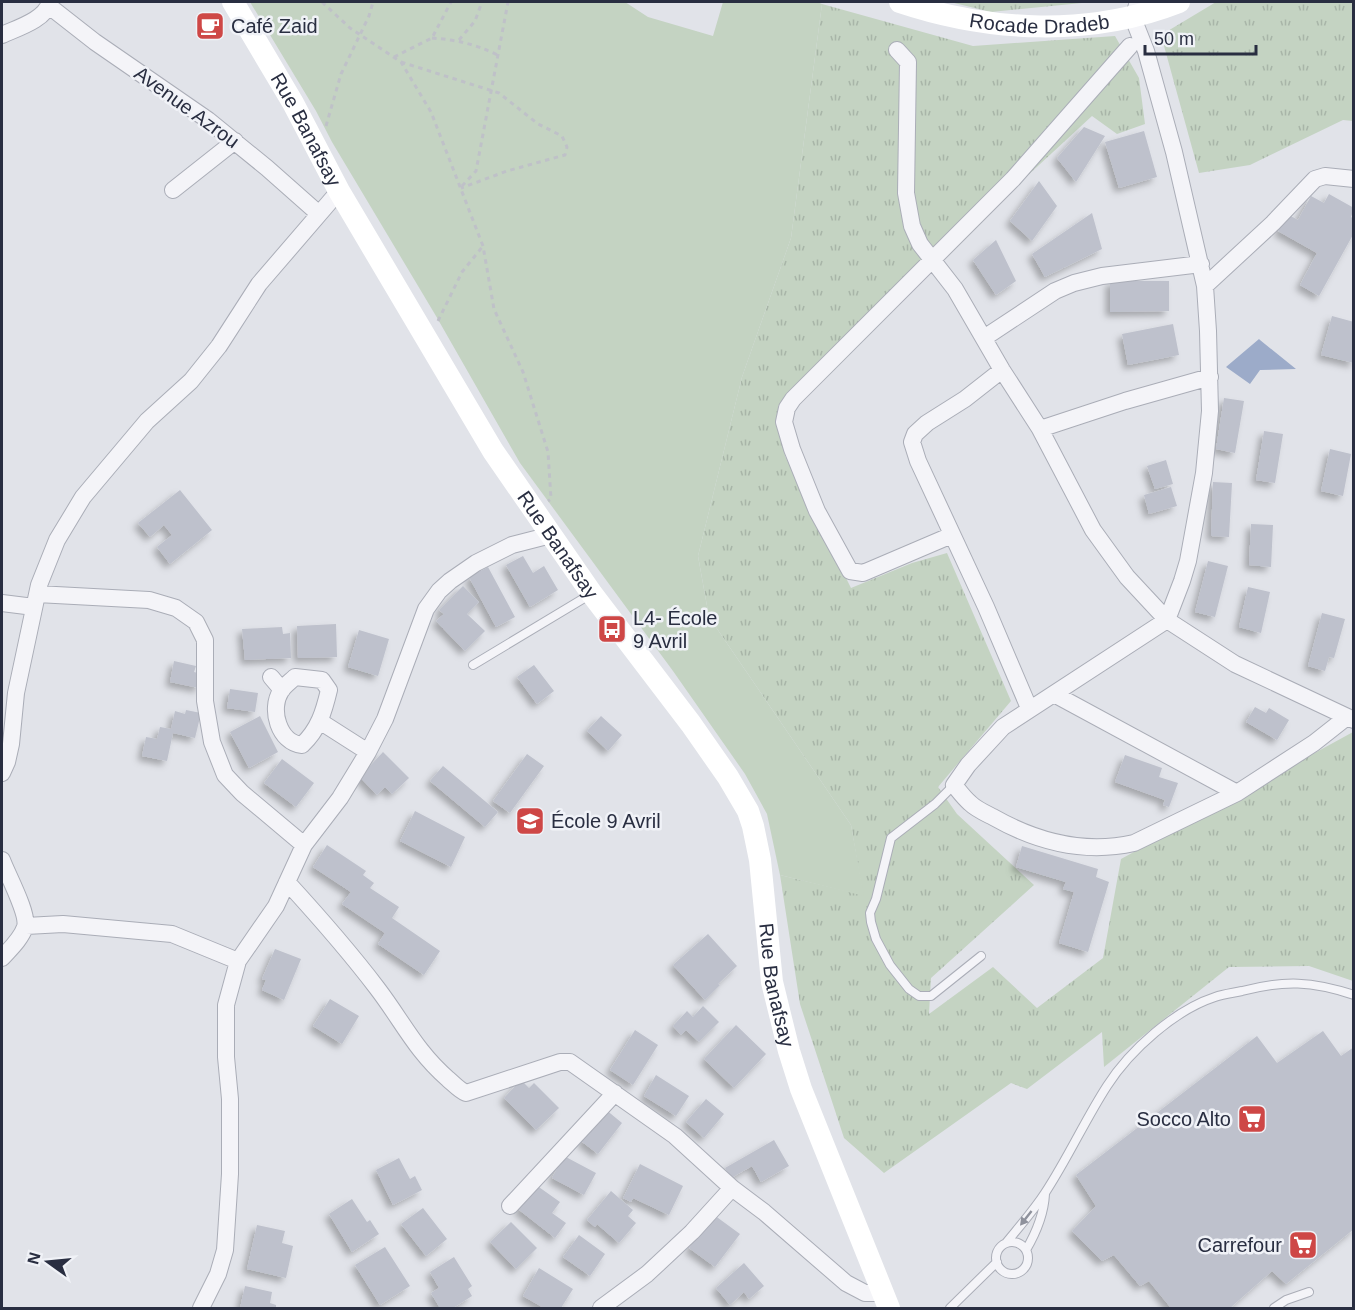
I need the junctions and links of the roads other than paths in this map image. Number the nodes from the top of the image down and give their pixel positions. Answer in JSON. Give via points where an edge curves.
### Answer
{"nodes":[{"id":1,"x":233,"y":2,"type":"edge"},
{"id":2,"x":900,"y":2,"type":"edge"},
{"id":3,"x":1179,"y":2,"type":"edge"},
{"id":4,"x":50,"y":4,"type":"edge"},
{"id":5,"x":1135,"y":10,"type":"edge"},
{"id":6,"x":2,"y":35,"type":"edge"},
{"id":7,"x":1130,"y":46,"type":"dead end"},
{"id":8,"x":897,"y":50,"type":"dead end"},
{"id":9,"x":235,"y":141,"type":"junction"},
{"id":10,"x":1353,"y":179,"type":"edge"},
{"id":11,"x":173,"y":190,"type":"dead end"},
{"id":12,"x":339,"y":191,"type":"junction"},
{"id":13,"x":319,"y":214,"type":"junction"},
{"id":14,"x":933,"y":259,"type":"junction"},
{"id":15,"x":1201,"y":264,"type":"junction"},
{"id":16,"x":1205,"y":286,"type":"junction"},
{"id":17,"x":984,"y":338,"type":"junction"},
{"id":18,"x":1002,"y":370,"type":"junction"},
{"id":19,"x":1210,"y":377,"type":"junction"},
{"id":20,"x":1040,"y":429,"type":"junction"},
{"id":21,"x":551,"y":535,"type":"junction"},
{"id":22,"x":952,"y":535,"type":"junction"},
{"id":23,"x":592,"y":594,"type":"junction"},
{"id":24,"x":35,"y":600,"type":"junction"},
{"id":25,"x":2,"y":603,"type":"edge"},
{"id":26,"x":1167,"y":620,"type":"junction"},
{"id":27,"x":473,"y":665,"type":"dead end"},
{"id":28,"x":1054,"y":694,"type":"junction"},
{"id":29,"x":1029,"y":708,"type":"junction"},
{"id":30,"x":1350,"y":718,"type":"edge"},
{"id":31,"x":321,"y":722,"type":"junction"},
{"id":32,"x":368,"y":752,"type":"junction"},
{"id":33,"x":2,"y":773,"type":"edge"},
{"id":34,"x":954,"y":785,"type":"junction"},
{"id":35,"x":1238,"y":793,"type":"junction"},
{"id":36,"x":304,"y":845,"type":"junction"},
{"id":37,"x":2,"y":860,"type":"edge"},
{"id":38,"x":287,"y":882,"type":"junction"},
{"id":39,"x":26,"y":926,"type":"junction"},
{"id":40,"x":981,"y":956,"type":"dead end"},
{"id":41,"x":2,"y":958,"type":"edge"},
{"id":42,"x":238,"y":961,"type":"junction"},
{"id":43,"x":1353,"y":996,"type":"edge"},
{"id":44,"x":615,"y":1093,"type":"junction"},
{"id":45,"x":732,"y":1188,"type":"junction"},
{"id":46,"x":1045,"y":1193,"type":"junction"},
{"id":47,"x":510,"y":1206,"type":"dead end"},
{"id":48,"x":1006,"y":1243,"type":"junction"},
{"id":49,"x":1026,"y":1250,"type":"junction"},
{"id":50,"x":997,"y":1262,"type":"junction"},
{"id":51,"x":1309,"y":1292,"type":"dead end"},
{"id":52,"x":886,"y":1300,"type":"edge"},
{"id":53,"x":201,"y":1308,"type":"edge"},
{"id":54,"x":601,"y":1308,"type":"edge"},
{"id":55,"x":950,"y":1308,"type":"edge"},
{"id":56,"x":1274,"y":1308,"type":"edge"}],
"edges":[{"from":1,"to":12,"type":"main road","name":"Rue Banafsay"},
{"from":2,"to":5,"type":"main road","name":"Rocade Dradeb","via":[[980,23],[1038,26],[1080,25]]},
{"from":3,"to":5,"type":"main road","name":"Rocade Dradeb"},
{"from":4,"to":6,"type":"street","via":[[38,18]]},
{"from":4,"to":9,"type":"street","name":"Avenue Azrou","via":[[94,42]]},
{"from":5,"to":15,"type":"street"},
{"from":7,"to":14,"type":"street","via":[[1013,179]]},
{"from":8,"to":14,"type":"street","via":[[908,62],[906,192],[912,226]]},
{"from":9,"to":11,"type":"street"},
{"from":9,"to":13,"type":"street","name":"Avenue Azrou"},
{"from":10,"to":16,"type":"street","via":[[1315,179]]},
{"from":12,"to":13,"type":"street"},
{"from":12,"to":21,"type":"main road","name":"Rue Banafsay","via":[[493,451]]},
{"from":13,"to":24,"type":"street","via":[[259,284],[191,381],[147,421],[83,497],[57,540]]},
{"from":14,"to":17,"type":"street"},
{"from":14,"to":22,"type":"street","via":[[793,399],[784,422],[817,511],[850,571],[863,573]]},
{"from":15,"to":16,"type":"street"},
{"from":15,"to":17,"type":"street","via":[[1074,283],[1055,291]]},
{"from":16,"to":19,"type":"street"},
{"from":17,"to":18,"type":"street"},
{"from":18,"to":20,"type":"street"},
{"from":18,"to":22,"type":"street","via":[[913,437],[918,461]]},
{"from":19,"to":20,"type":"street"},
{"from":19,"to":26,"type":"street","via":[[1209,438],[1198,510],[1182,581]]},
{"from":20,"to":26,"type":"street","via":[[1093,530],[1127,577]]},
{"from":21,"to":23,"type":"main road","name":"Rue Banafsay"},
{"from":21,"to":32,"type":"street","via":[[512,544],[476,563],[439,591],[426,609],[385,719]]},
{"from":22,"to":29,"type":"street"},
{"from":23,"to":27,"type":"lane"},
{"from":23,"to":52,"type":"main road","name":"Rue Banafsay","via":[[691,724],[748,811],[760,860],[772,982],[789,1052]]},
{"from":24,"to":25,"type":"street"},
{"from":24,"to":33,"type":"street","via":[[16,693],[11,744]]},
{"from":24,"to":36,"type":"street","via":[[149,600],[176,608],[196,622],[205,640],[205,700],[212,742],[225,775]]},
{"from":26,"to":28,"type":"street"},
{"from":26,"to":30,"type":"street","via":[[1235,664]]},
{"from":28,"to":29,"type":"street"},
{"from":28,"to":35,"type":"street"},
{"from":29,"to":34,"type":"street","via":[[991,739]]},
{"from":30,"to":35,"type":"street"},
{"from":31,"to":31,"type":"street","via":[[329,690],[322,680],[295,677],[276,683],[282,735],[302,745]]},
{"from":31,"to":32,"type":"street"},
{"from":32,"to":36,"type":"street","via":[[340,798]]},
{"from":34,"to":35,"type":"street","via":[[970,804],[1003,823],[1052,842],[1096,848],[1134,843]]},
{"from":34,"to":40,"type":"lane","via":[[891,838],[870,913],[871,922],[890,964],[919,996],[931,996]]},
{"from":36,"to":38,"type":"street"},
{"from":37,"to":39,"type":"street"},
{"from":38,"to":42,"type":"street","via":[[276,906]]},
{"from":38,"to":44,"type":"street","via":[[380,991],[429,1063],[466,1093],[567,1061]]},
{"from":39,"to":41,"type":"street"},
{"from":39,"to":42,"type":"street","via":[[63,924],[172,934]]},
{"from":42,"to":53,"type":"street","via":[[226,1005],[230,1174],[225,1250]]},
{"from":43,"to":46,"type":"lane","via":[[1316,984],[1262,985],[1214,998],[1183,1012],[1130,1056],[1108,1084]]},
{"from":44,"to":45,"type":"street","via":[[675,1136]]},
{"from":44,"to":47,"type":"street"},
{"from":45,"to":52,"type":"street","via":[[846,1283]]},
{"from":45,"to":54,"type":"street","via":[[647,1274]]},
{"from":46,"to":48,"type":"lane","one_way":true},
{"from":46,"to":49,"type":"lane"},
{"from":48,"to":49,"type":"lane","via":[[1017,1243]]},
{"from":48,"to":50,"type":"lane","via":[[998,1251]]},
{"from":49,"to":50,"type":"lane","via":[[1026,1266],[1018,1273],[1007,1274]]},
{"from":50,"to":55,"type":"lane"},
{"from":51,"to":56,"type":"lane"}]}
